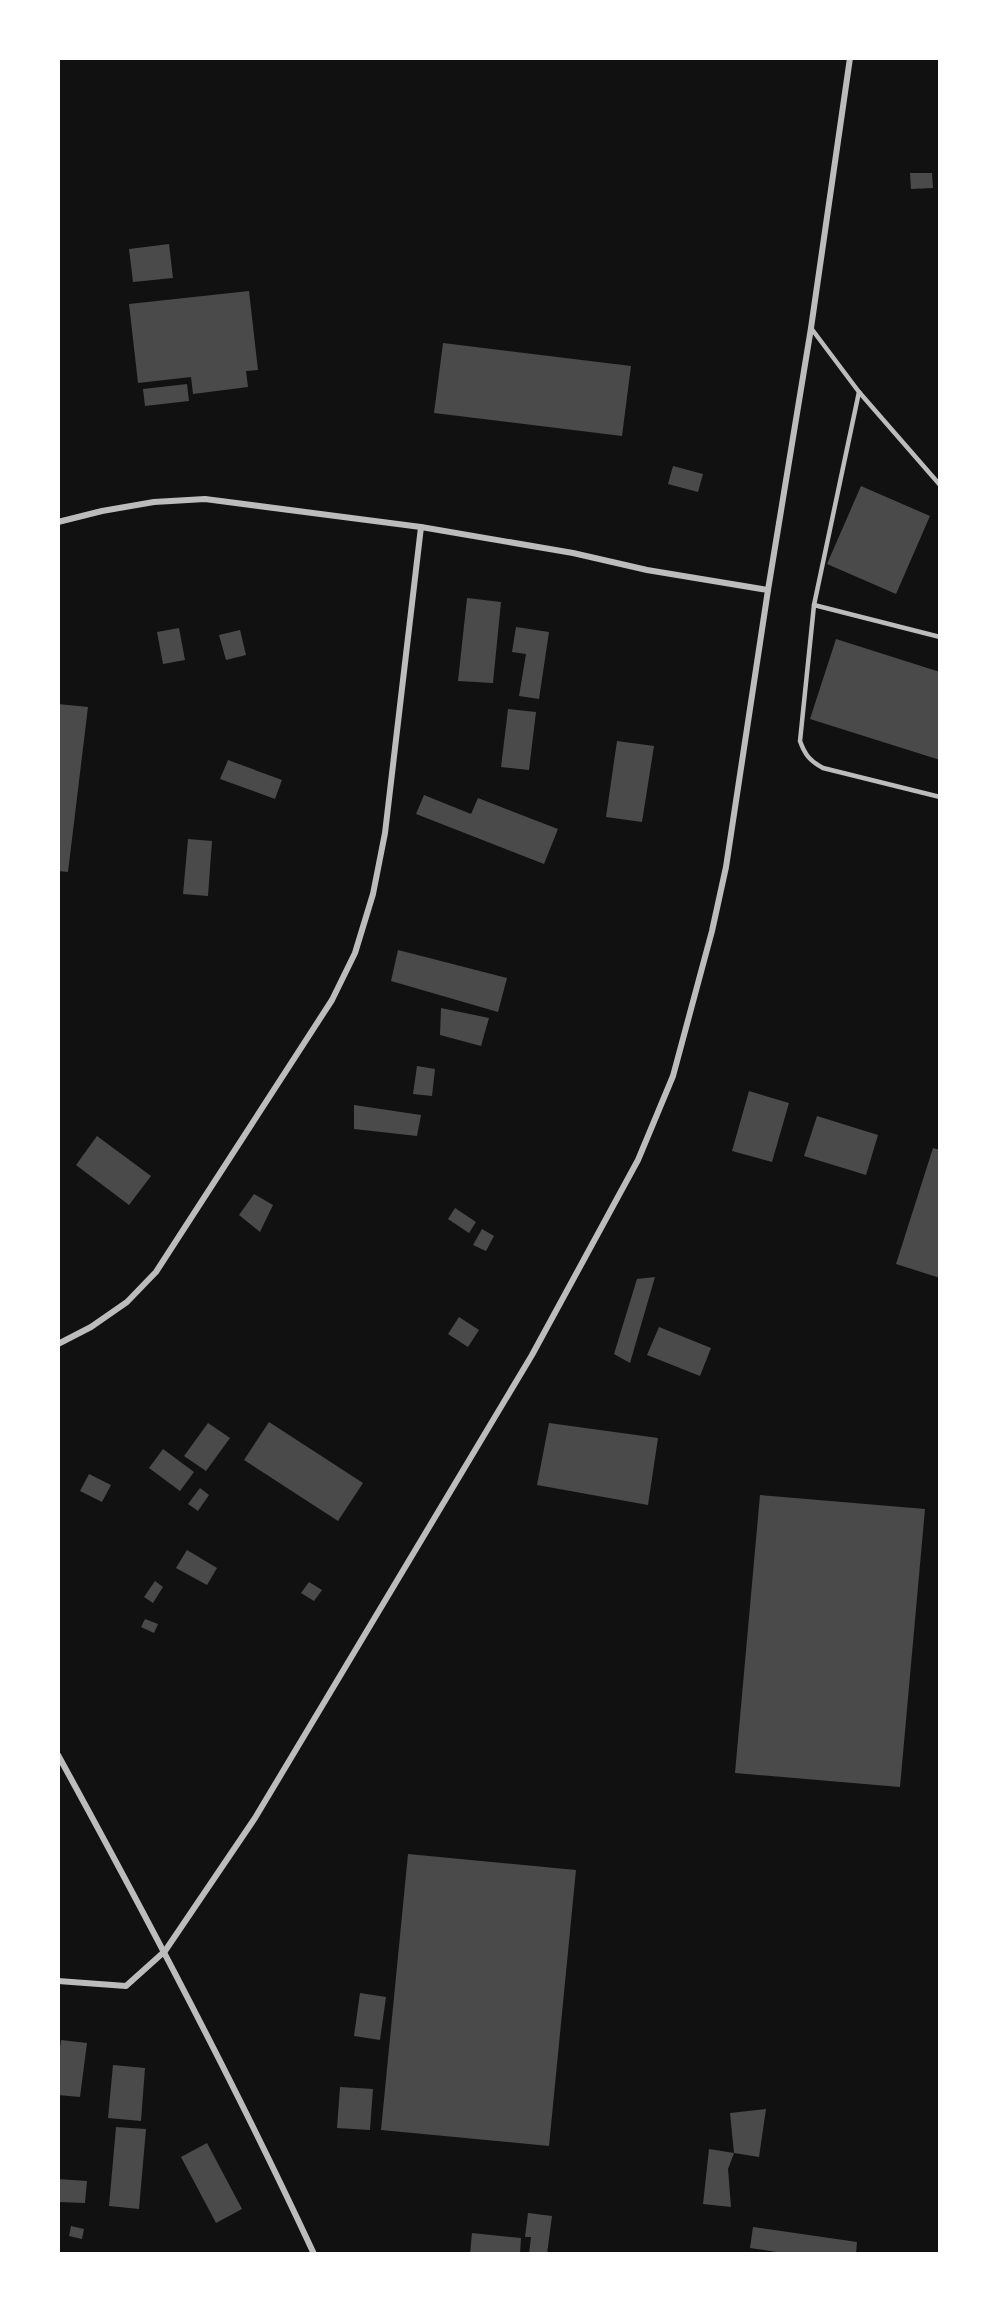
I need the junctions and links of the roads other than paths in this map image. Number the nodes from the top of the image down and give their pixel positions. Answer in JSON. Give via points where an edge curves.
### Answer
{"nodes":[{"id":1,"x":850,"y":58,"type":"edge"},
{"id":2,"x":811,"y":328,"type":"junction"},
{"id":3,"x":859,"y":392,"type":"junction"},
{"id":4,"x":939,"y":484,"type":"edge"},
{"id":5,"x":58,"y":522,"type":"edge"},
{"id":6,"x":421,"y":527,"type":"junction"},
{"id":7,"x":768,"y":590,"type":"junction"},
{"id":8,"x":814,"y":605,"type":"junction"},
{"id":9,"x":939,"y":637,"type":"edge"},
{"id":10,"x":939,"y":797,"type":"edge"},
{"id":11,"x":58,"y":1344,"type":"edge"},
{"id":12,"x":58,"y":1755,"type":"edge"},
{"id":13,"x":165,"y":1951,"type":"junction"},
{"id":14,"x":58,"y":1981,"type":"edge"},
{"id":15,"x":315,"y":2253,"type":"edge"}],
"edges":[{"from":1,"to":2,"type":"street"},
{"from":2,"to":3,"type":"lane"},
{"from":2,"to":7,"type":"street"},
{"from":3,"to":4,"type":"lane"},
{"from":3,"to":8,"type":"lane"},
{"from":5,"to":6,"type":"street","via":[[154,502],[205,500]]},
{"from":6,"to":7,"type":"street"},
{"from":6,"to":11,"type":"street","via":[[385,833],[373,894],[355,952],[332,1000],[156,1272],[127,1302]]},
{"from":7,"to":13,"type":"street","via":[[719,899],[673,1076],[638,1160],[532,1355],[255,1818]]},
{"from":8,"to":9,"type":"lane"},
{"from":8,"to":10,"type":"lane","via":[[800,741],[804,753],[823,768]]},
{"from":12,"to":13,"type":"street"},
{"from":13,"to":14,"type":"street","via":[[126,1986]]},
{"from":13,"to":15,"type":"street"}]}
